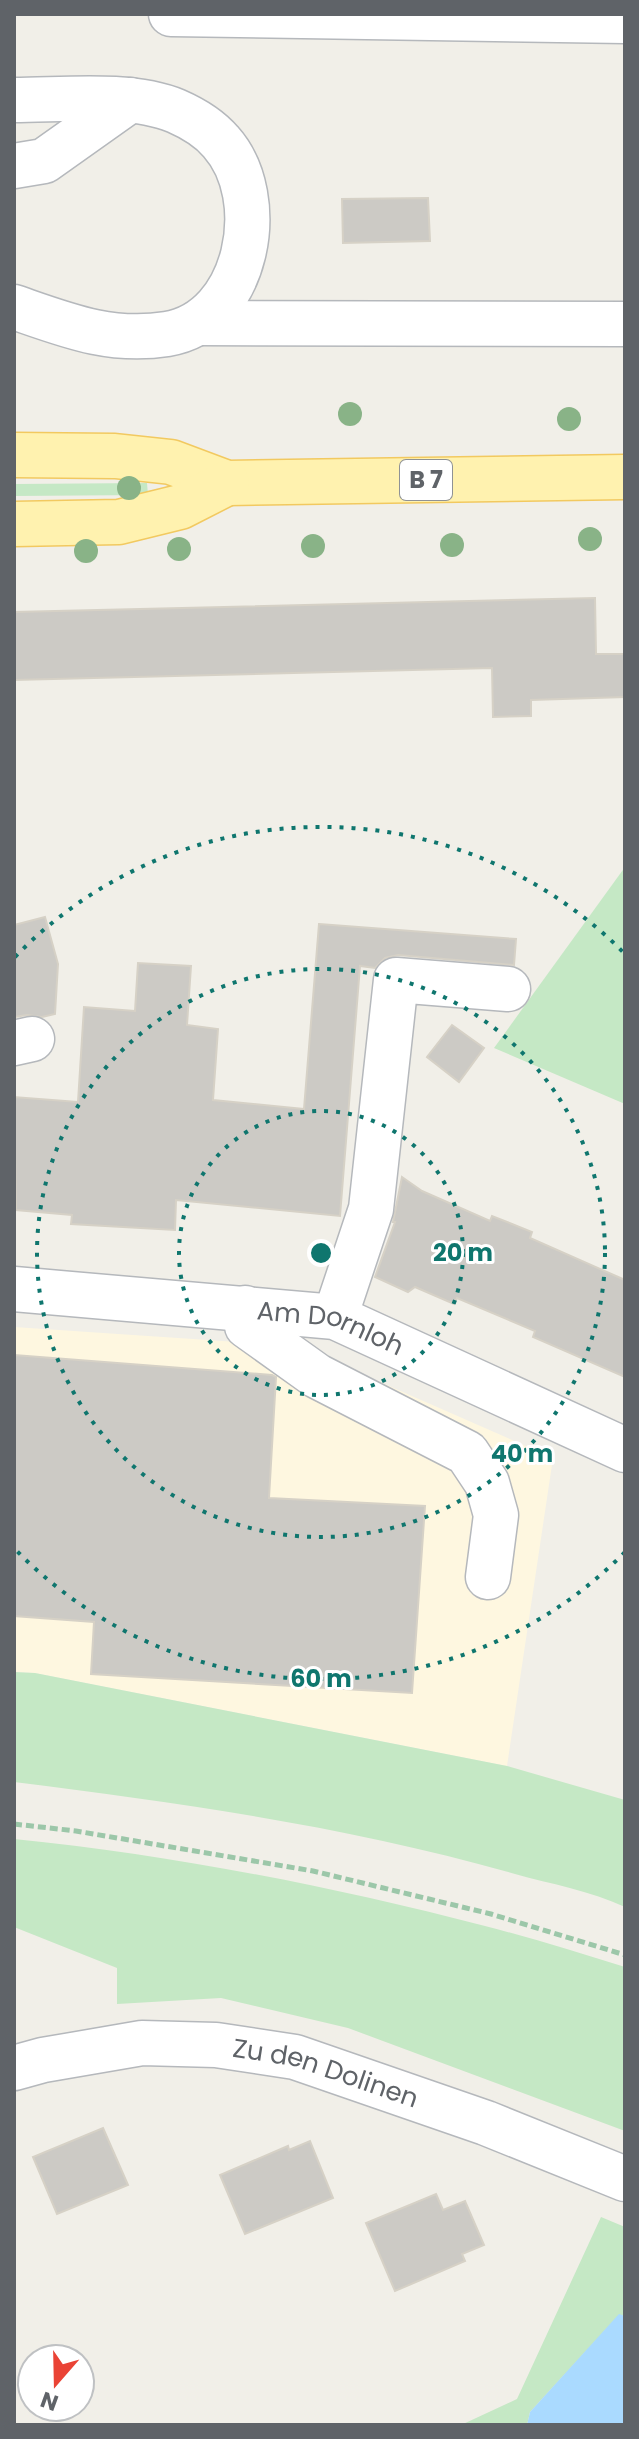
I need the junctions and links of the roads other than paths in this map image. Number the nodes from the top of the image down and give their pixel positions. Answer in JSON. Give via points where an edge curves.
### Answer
{"nodes":[{"id":1,"x":171,"y":14,"type":"edge"},
{"id":2,"x":625,"y":21,"type":"edge"},
{"id":3,"x":14,"y":100,"type":"edge"},
{"id":4,"x":130,"y":100,"type":"junction"},
{"id":5,"x":14,"y":166,"type":"edge"},
{"id":6,"x":14,"y":307,"type":"edge"},
{"id":7,"x":198,"y":323,"type":"junction"},
{"id":8,"x":625,"y":324,"type":"edge"},
{"id":9,"x":14,"y":455,"type":"edge"},
{"id":10,"x":625,"y":477,"type":"edge"},
{"id":11,"x":227,"y":483,"type":"junction"},
{"id":12,"x":14,"y":524,"type":"edge"},
{"id":13,"x":508,"y":989,"type":"dead end"},
{"id":14,"x":14,"y":1289,"type":"edge"},
{"id":15,"x":245,"y":1308,"type":"junction"},
{"id":16,"x":335,"y":1317,"type":"junction"},
{"id":17,"x":625,"y":1450,"type":"edge"},
{"id":18,"x":488,"y":1577,"type":"dead end"},
{"id":19,"x":14,"y":2068,"type":"edge"},
{"id":20,"x":625,"y":2179,"type":"edge"}],
"edges":[{"from":1,"to":2,"type":"street"},
{"from":3,"to":4,"type":"street"},
{"from":4,"to":5,"type":"street","via":[[44,161]]},
{"from":4,"to":7,"type":"street","via":[[174,110],[199,124],[222,142],[240,173],[250,222],[246,244],[222,300]]},
{"from":6,"to":7,"type":"street","via":[[84,332],[121,337],[169,334]]},
{"from":7,"to":8,"type":"street"},
{"from":9,"to":11,"type":"main road","number":"B 7","via":[[171,462]]},
{"from":10,"to":11,"type":"main road","number":"B 7"},
{"from":11,"to":12,"type":"main road","number":"B 7","via":[[180,507],[119,522]]},
{"from":13,"to":16,"type":"street","via":[[396,980],[371,1209]]},
{"from":14,"to":15,"type":"street","name":"Am Dornloh"},
{"from":15,"to":16,"type":"street","name":"Am Dornloh"},
{"from":15,"to":18,"type":"street","via":[[247,1326],[317,1376],[467,1453],[487,1483],[496,1515]]},
{"from":16,"to":17,"type":"street","name":"Am Dornloh"},
{"from":19,"to":20,"type":"street","name":"Zu den Dolinen","via":[[142,2043],[216,2045],[295,2057],[486,2123]]}]}
